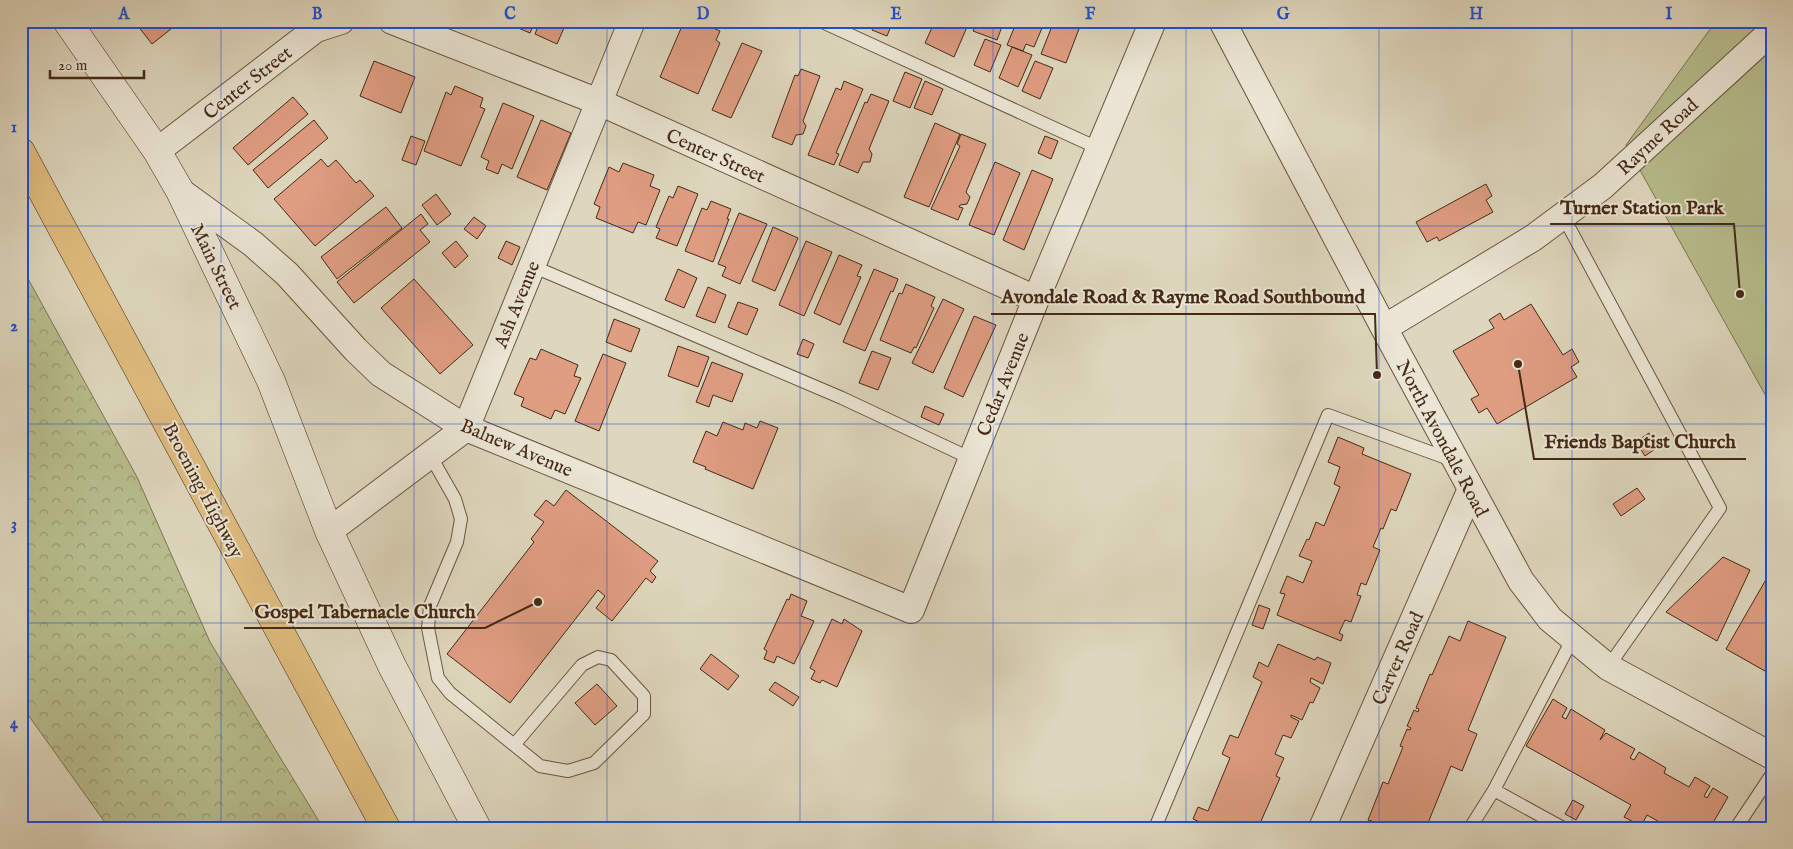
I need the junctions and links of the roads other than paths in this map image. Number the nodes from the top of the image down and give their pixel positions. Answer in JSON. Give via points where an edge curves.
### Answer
{"nodes":[{"id":1,"x":67,"y":21,"type":"edge"},
{"id":2,"x":341,"y":21,"type":"edge"},
{"id":3,"x":392,"y":21,"type":"edge"},
{"id":4,"x":632,"y":21,"type":"edge"},
{"id":5,"x":820,"y":21,"type":"edge"},
{"id":6,"x":1153,"y":21,"type":"edge"},
{"id":7,"x":1222,"y":21,"type":"edge"},
{"id":8,"x":314,"y":25,"type":"edge"},
{"id":9,"x":1772,"y":31,"type":"edge"},
{"id":10,"x":599,"y":102,"type":"junction"},
{"id":11,"x":1100,"y":149,"type":"junction"},
{"id":12,"x":157,"y":151,"type":"junction"},
{"id":13,"x":21,"y":152,"type":"edge"},
{"id":14,"x":180,"y":191,"type":"junction"},
{"id":15,"x":1563,"y":216,"type":"junction"},
{"id":16,"x":532,"y":266,"type":"junction"},
{"id":17,"x":1036,"y":299,"type":"junction"},
{"id":18,"x":1384,"y":328,"type":"junction"},
{"id":19,"x":466,"y":428,"type":"junction"},
{"id":20,"x":430,"y":455,"type":"junction"},
{"id":21,"x":972,"y":459,"type":"junction"},
{"id":22,"x":1456,"y":461,"type":"junction"},
{"id":23,"x":1471,"y":489,"type":"junction"},
{"id":24,"x":329,"y":531,"type":"junction"},
{"id":25,"x":911,"y":610,"type":"joint"},
{"id":26,"x":1573,"y":638,"type":"junction"},
{"id":27,"x":1608,"y":667,"type":"junction"},
{"id":28,"x":514,"y":745,"type":"junction"},
{"id":29,"x":1772,"y":756,"type":"edge"},
{"id":30,"x":1772,"y":774,"type":"edge"},
{"id":31,"x":1494,"y":790,"type":"junction"},
{"id":32,"x":386,"y":828,"type":"edge"},
{"id":33,"x":477,"y":828,"type":"edge"},
{"id":34,"x":1155,"y":828,"type":"edge"},
{"id":35,"x":1322,"y":828,"type":"edge"},
{"id":36,"x":1470,"y":828,"type":"edge"},
{"id":37,"x":1563,"y":828,"type":"edge"},
{"id":38,"x":1736,"y":828,"type":"edge"}],
"edges":[{"from":1,"to":12,"type":"street","name":"Main Street"},
{"from":2,"to":8,"type":"street","name":"Center Street"},
{"from":3,"to":10,"type":"street","name":"Center Street"},
{"from":4,"to":10,"type":"street","name":"Ash Avenue"},
{"from":5,"to":11,"type":"lane"},
{"from":6,"to":11,"type":"street","name":"Cedar Avenue"},
{"from":7,"to":18,"type":"street","name":"North Avondale Road"},
{"from":8,"to":12,"type":"street","name":"Center Street"},
{"from":9,"to":15,"type":"street","name":"Rayme Road","via":[[1603,186]]},
{"from":10,"to":16,"type":"street","name":"Ash Avenue"},
{"from":10,"to":17,"type":"street","name":"Center Street"},
{"from":11,"to":17,"type":"street","name":"Cedar Avenue"},
{"from":12,"to":14,"type":"street","name":"Main Street"},
{"from":13,"to":32,"type":"main road","name":"Broening Highway"},
{"from":14,"to":19,"type":"street","name":"Balnew Avenue","via":[[253,244],[287,274],[381,374]]},
{"from":14,"to":24,"type":"street","name":"Main Street","via":[[272,380]]},
{"from":15,"to":18,"type":"street","name":"Rayme Road","via":[[1533,238]]},
{"from":15,"to":27,"type":"lane","via":[[1720,508]]},
{"from":16,"to":19,"type":"street","name":"Ash Avenue"},
{"from":16,"to":21,"type":"lane","via":[[842,398]]},
{"from":17,"to":21,"type":"street","name":"Cedar Avenue"},
{"from":18,"to":22,"type":"street","name":"North Avondale Road"},
{"from":19,"to":20,"type":"street"},
{"from":19,"to":25,"type":"street","name":"Balnew Avenue"},
{"from":20,"to":24,"type":"street"},
{"from":20,"to":28,"type":"lane","via":[[455,499],[461,519],[458,542],[430,606],[428,628],[438,678],[450,692]]},
{"from":21,"to":25,"type":"street","name":"Cedar Avenue"},
{"from":22,"to":23,"type":"street","name":"North Avondale Road"},
{"from":22,"to":34,"type":"lane","via":[[1328,415]]},
{"from":23,"to":26,"type":"street","name":"North Avondale Road","via":[[1521,581],[1550,619]]},
{"from":23,"to":35,"type":"street","name":"Carver Road"},
{"from":24,"to":33,"type":"street","name":"Main Street","via":[[392,666]]},
{"from":26,"to":27,"type":"street","name":"North Avondale Road"},
{"from":26,"to":31,"type":"lane"},
{"from":27,"to":29,"type":"street","name":"North Avondale Road"},
{"from":28,"to":28,"type":"lane","via":[[540,766],[568,771],[594,763],[644,714],[644,696],[611,660],[598,657],[582,665]]},
{"from":30,"to":38,"type":"lane"},
{"from":31,"to":36,"type":"lane"},
{"from":31,"to":37,"type":"lane"}]}
